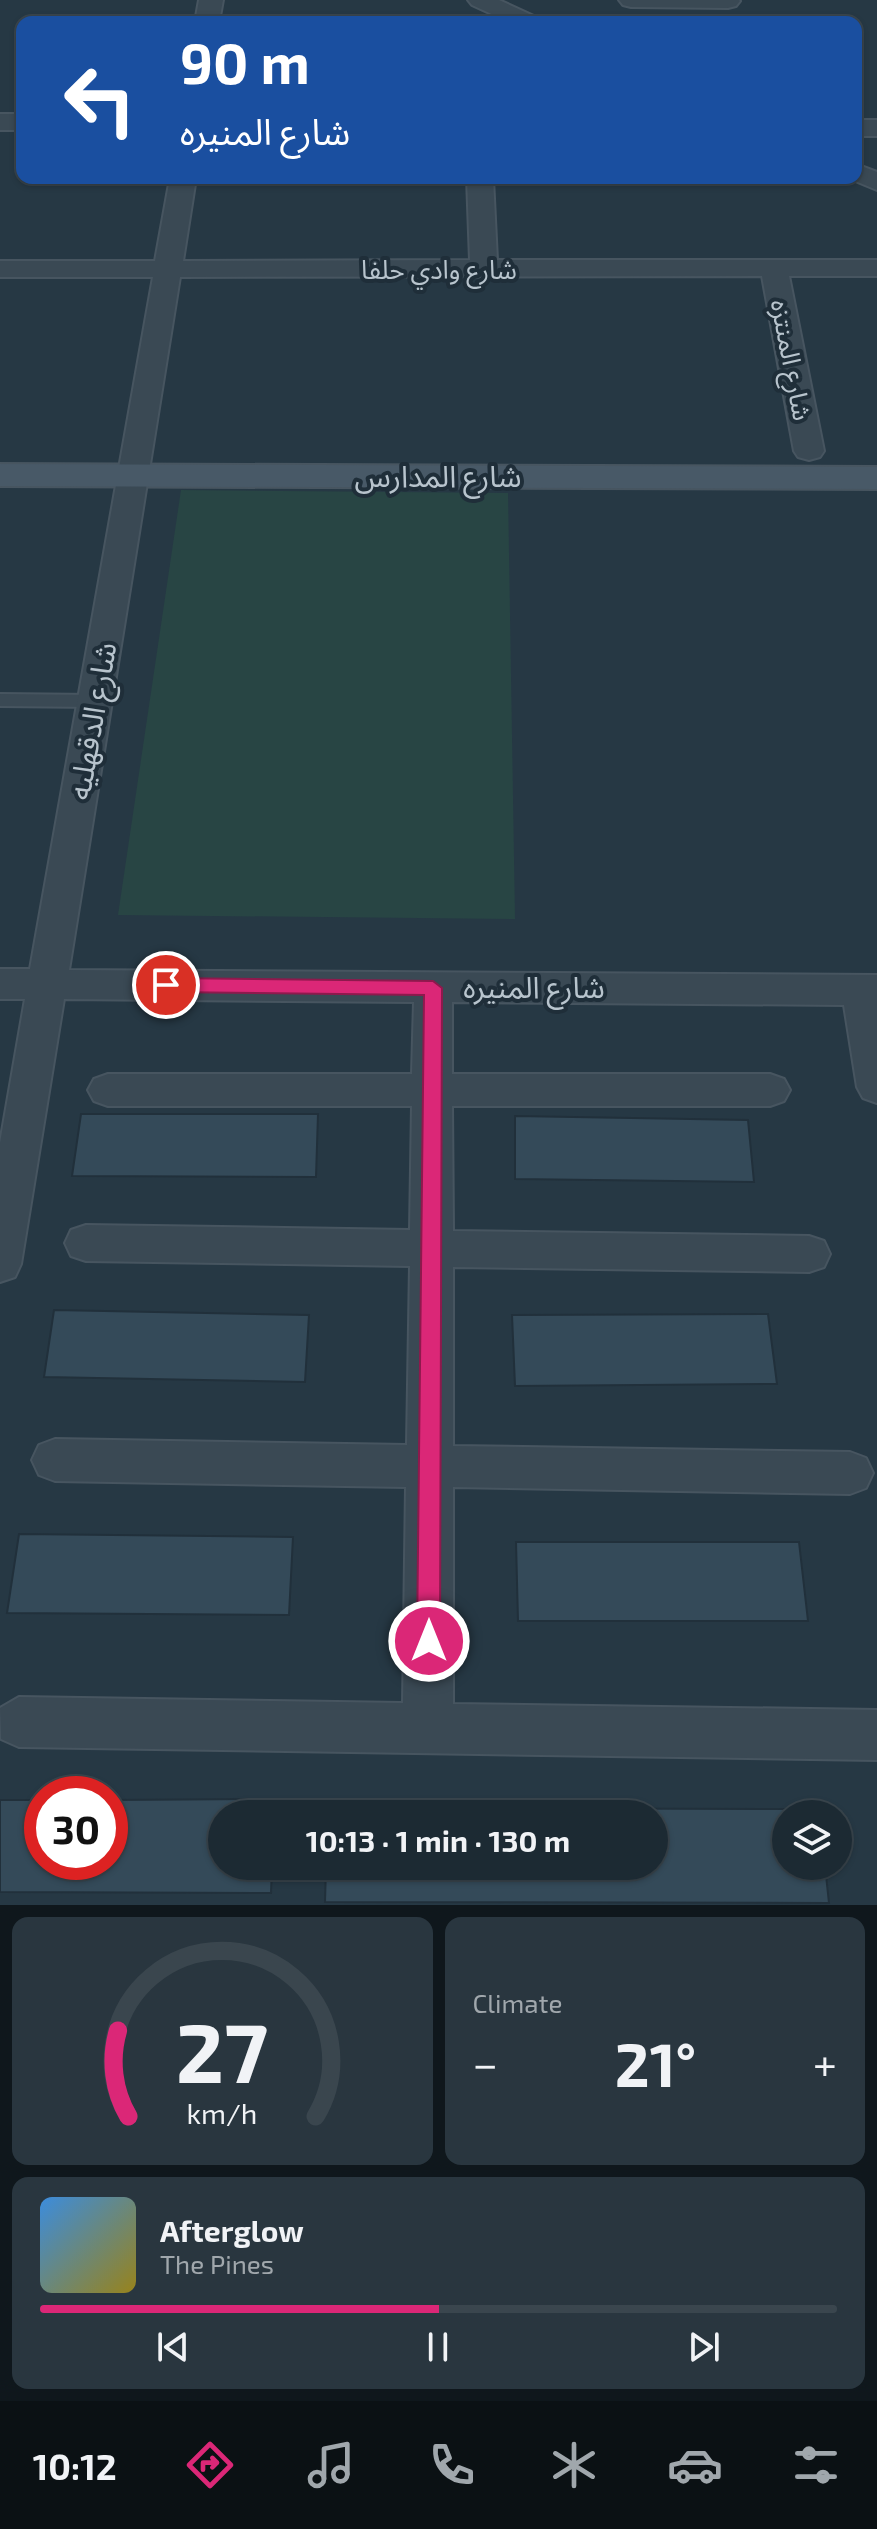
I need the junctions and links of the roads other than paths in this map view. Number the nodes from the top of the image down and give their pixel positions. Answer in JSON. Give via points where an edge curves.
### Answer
{"nodes":[{"id":1,"x":480,"y":0,"type":"edge"},
{"id":2,"x":631,"y":0,"type":"edge"},
{"id":3,"x":729,"y":8,"type":"edge"},
{"id":4,"x":515,"y":16,"type":"edge"},
{"id":5,"x":182,"y":184,"type":"edge"},
{"id":6,"x":480,"y":184,"type":"edge"},
{"id":7,"x":877,"y":268,"type":"edge"},
{"id":8,"x":0,"y":269,"type":"edge"},
{"id":9,"x":484,"y":269,"type":"junction"},
{"id":10,"x":774,"y":269,"type":"junction"},
{"id":11,"x":168,"y":270,"type":"junction"},
{"id":12,"x":0,"y":448,"type":"edge"},
{"id":13,"x":809,"y":451,"type":"junction"},
{"id":14,"x":877,"y":451,"type":"edge"},
{"id":15,"x":137,"y":462,"type":"junction"},
{"id":16,"x":0,"y":475,"type":"edge"},
{"id":17,"x":877,"y":478,"type":"edge"},
{"id":18,"x":0,"y":700,"type":"edge"},
{"id":19,"x":96,"y":701,"type":"junction"},
{"id":20,"x":0,"y":984,"type":"edge"},
{"id":21,"x":47,"y":984,"type":"junction"},
{"id":22,"x":433,"y":988,"type":"junction"},
{"id":23,"x":869,"y":990,"type":"edge"},
{"id":24,"x":877,"y":1087,"type":"edge"},
{"id":25,"x":108,"y":1090,"type":"dead end"},
{"id":26,"x":433,"y":1090,"type":"junction"},
{"id":27,"x":770,"y":1090,"type":"dead end"},
{"id":28,"x":86,"y":1243,"type":"dead end"},
{"id":29,"x":431,"y":1248,"type":"junction"},
{"id":30,"x":809,"y":1254,"type":"dead end"},
{"id":31,"x":0,"y":1264,"type":"edge"},
{"id":32,"x":55,"y":1460,"type":"dead end"},
{"id":33,"x":430,"y":1466,"type":"junction"},
{"id":34,"x":850,"y":1473,"type":"dead end"},
{"id":35,"x":19,"y":1722,"type":"dead end"},
{"id":36,"x":428,"y":1728,"type":"junction"},
{"id":37,"x":877,"y":1735,"type":"edge"}],
"edges":[{"from":1,"to":4,"type":"street"},
{"from":2,"to":3,"type":"street"},
{"from":5,"to":11,"type":"street","name":"شارع الدقهليه"},
{"from":6,"to":9,"type":"street"},
{"from":7,"to":10,"type":"street","name":"شارع وادي حلفا"},
{"from":8,"to":11,"type":"street","name":"شارع وادي حلفا"},
{"from":9,"to":10,"type":"street","name":"شارع وادي حلفا"},
{"from":9,"to":11,"type":"street","name":"شارع وادي حلفا"},
{"from":10,"to":13,"type":"street","name":"شارع المنتزه"},
{"from":11,"to":15,"type":"street","name":"شارع الدقهليه"},
{"from":12,"to":15,"type":"main road","name":"شارع المدارس"},
{"from":13,"to":14,"type":"main road","name":"شارع المدارس"},
{"from":13,"to":15,"type":"main road","name":"شارع المدارس"},
{"from":15,"to":16,"type":"main road","name":"شارع المدارس"},
{"from":15,"to":17,"type":"main road","name":"شارع المدارس"},
{"from":15,"to":19,"type":"street","name":"شارع الدقهليه"},
{"from":18,"to":19,"type":"lane"},
{"from":19,"to":21,"type":"street","name":"شارع الدقهليه"},
{"from":20,"to":21,"type":"street","name":"شارع المنيره"},
{"from":21,"to":22,"type":"street","name":"شارع المنيره"},
{"from":21,"to":31,"type":"street","name":"شارع الدقهليه"},
{"from":22,"to":23,"type":"street","name":"شارع المنيره"},
{"from":22,"to":26,"type":"street"},
{"from":23,"to":24,"type":"street"},
{"from":25,"to":26,"type":"street"},
{"from":26,"to":27,"type":"street"},
{"from":26,"to":29,"type":"street"},
{"from":28,"to":29,"type":"street"},
{"from":29,"to":30,"type":"street"},
{"from":29,"to":33,"type":"street"},
{"from":32,"to":33,"type":"street"},
{"from":33,"to":34,"type":"street"},
{"from":33,"to":36,"type":"street"},
{"from":35,"to":36,"type":"street"},
{"from":36,"to":37,"type":"street"}]}
